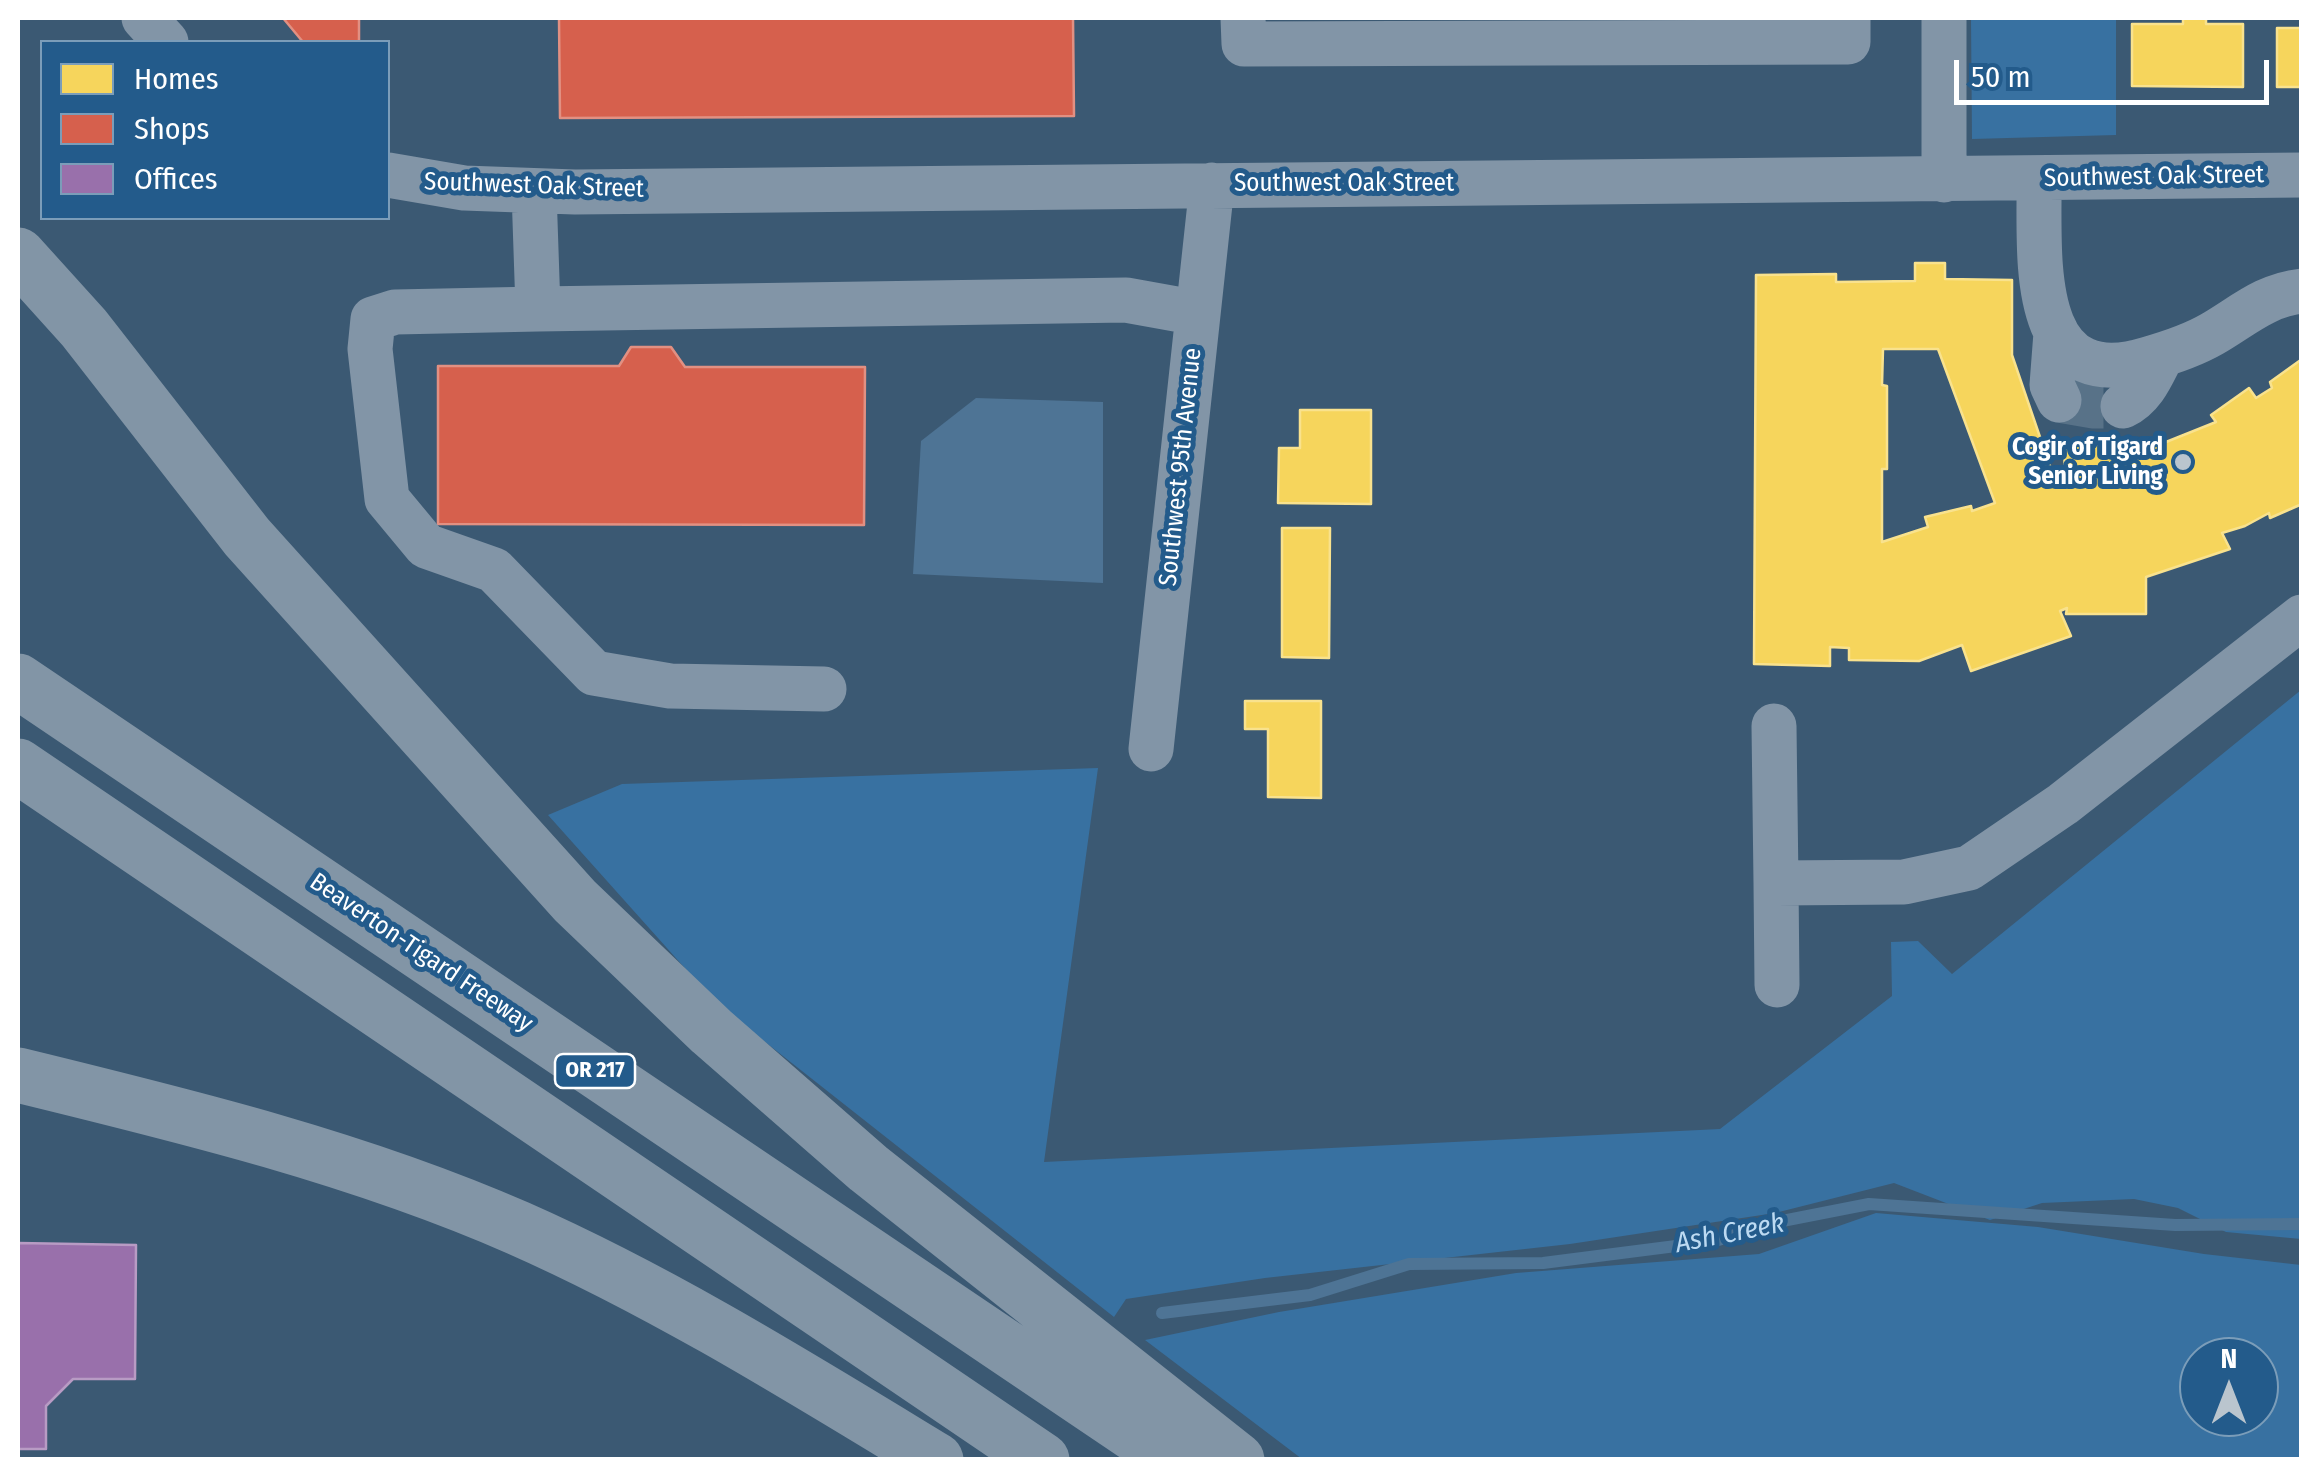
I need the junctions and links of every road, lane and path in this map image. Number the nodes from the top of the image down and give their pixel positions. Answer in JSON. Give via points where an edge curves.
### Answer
{"nodes":[{"id":1,"x":144,"y":18,"type":"edge"},
{"id":2,"x":1243,"y":18,"type":"edge"},
{"id":3,"x":1848,"y":18,"type":"edge"},
{"id":4,"x":1944,"y":18,"type":"edge"},
{"id":5,"x":164,"y":40,"type":"edge"},
{"id":6,"x":390,"y":175,"type":"edge"},
{"id":7,"x":2302,"y":175,"type":"edge"},
{"id":8,"x":2039,"y":179,"type":"junction"},
{"id":9,"x":1944,"y":180,"type":"junction"},
{"id":10,"x":1212,"y":184,"type":"junction"},
{"id":11,"x":534,"y":191,"type":"junction"},
{"id":12,"x":18,"y":254,"type":"edge"},
{"id":13,"x":2302,"y":291,"type":"edge"},
{"id":14,"x":538,"y":310,"type":"junction"},
{"id":15,"x":1198,"y":313,"type":"junction"},
{"id":16,"x":2056,"y":333,"type":"junction"},
{"id":17,"x":2162,"y":355,"type":"junction"},
{"id":18,"x":2059,"y":400,"type":"dead end"},
{"id":19,"x":2123,"y":406,"type":"dead end"},
{"id":20,"x":2302,"y":617,"type":"edge"},
{"id":21,"x":18,"y":681,"type":"edge"},
{"id":22,"x":824,"y":689,"type":"dead end"},
{"id":23,"x":1774,"y":726,"type":"dead end"},
{"id":24,"x":1151,"y":749,"type":"dead end"},
{"id":25,"x":18,"y":766,"type":"edge"},
{"id":26,"x":1776,"y":884,"type":"junction"},
{"id":27,"x":1776,"y":985,"type":"dead end"},
{"id":28,"x":18,"y":1075,"type":"edge"},
{"id":29,"x":936,"y":1460,"type":"edge"},
{"id":30,"x":1042,"y":1460,"type":"edge"},
{"id":31,"x":1174,"y":1460,"type":"edge"},
{"id":32,"x":1238,"y":1460,"type":"edge"}],
"edges":[{"from":1,"to":5,"type":"street"},
{"from":2,"to":3,"type":"street","via":[[1244,44],[1264,44],[1848,42]]},
{"from":4,"to":9,"type":"street"},
{"from":6,"to":11,"type":"street","name":"Southwest Oak Street"},
{"from":7,"to":8,"type":"street","name":"Southwest Oak Street"},
{"from":8,"to":9,"type":"street","name":"Southwest Oak Street"},
{"from":8,"to":16,"type":"street","via":[[2041,274]]},
{"from":9,"to":10,"type":"street","name":"Southwest Oak Street"},
{"from":10,"to":11,"type":"street","name":"Southwest Oak Street"},
{"from":10,"to":15,"type":"street","name":"Southwest 95th Avenue"},
{"from":11,"to":14,"type":"street"},
{"from":12,"to":32,"type":"highway","via":[[247,537],[575,901],[868,1168]]},
{"from":13,"to":17,"type":"street","via":[[2265,301]]},
{"from":14,"to":15,"type":"street","via":[[1126,300]]},
{"from":14,"to":22,"type":"street","via":[[373,318],[370,349],[387,499],[426,546],[494,570],[594,673],[670,686]]},
{"from":15,"to":24,"type":"street","name":"Southwest 95th Avenue"},
{"from":16,"to":17,"type":"street","via":[[2087,364],[2116,366]]},
{"from":16,"to":18,"type":"street","via":[[2052,386]]},
{"from":17,"to":19,"type":"street","via":[[2145,387]]},
{"from":20,"to":26,"type":"street","via":[[2063,804],[1968,868],[1904,882]]},
{"from":21,"to":31,"type":"highway","name":"Beaverton-Tigard Freeway","number":"OR 217"},
{"from":23,"to":26,"type":"street"},
{"from":25,"to":30,"type":"highway","number":"OR 217"},
{"from":26,"to":27,"type":"street"},
{"from":28,"to":29,"type":"highway","via":[[271,1141],[518,1228],[664,1300]]}]}
